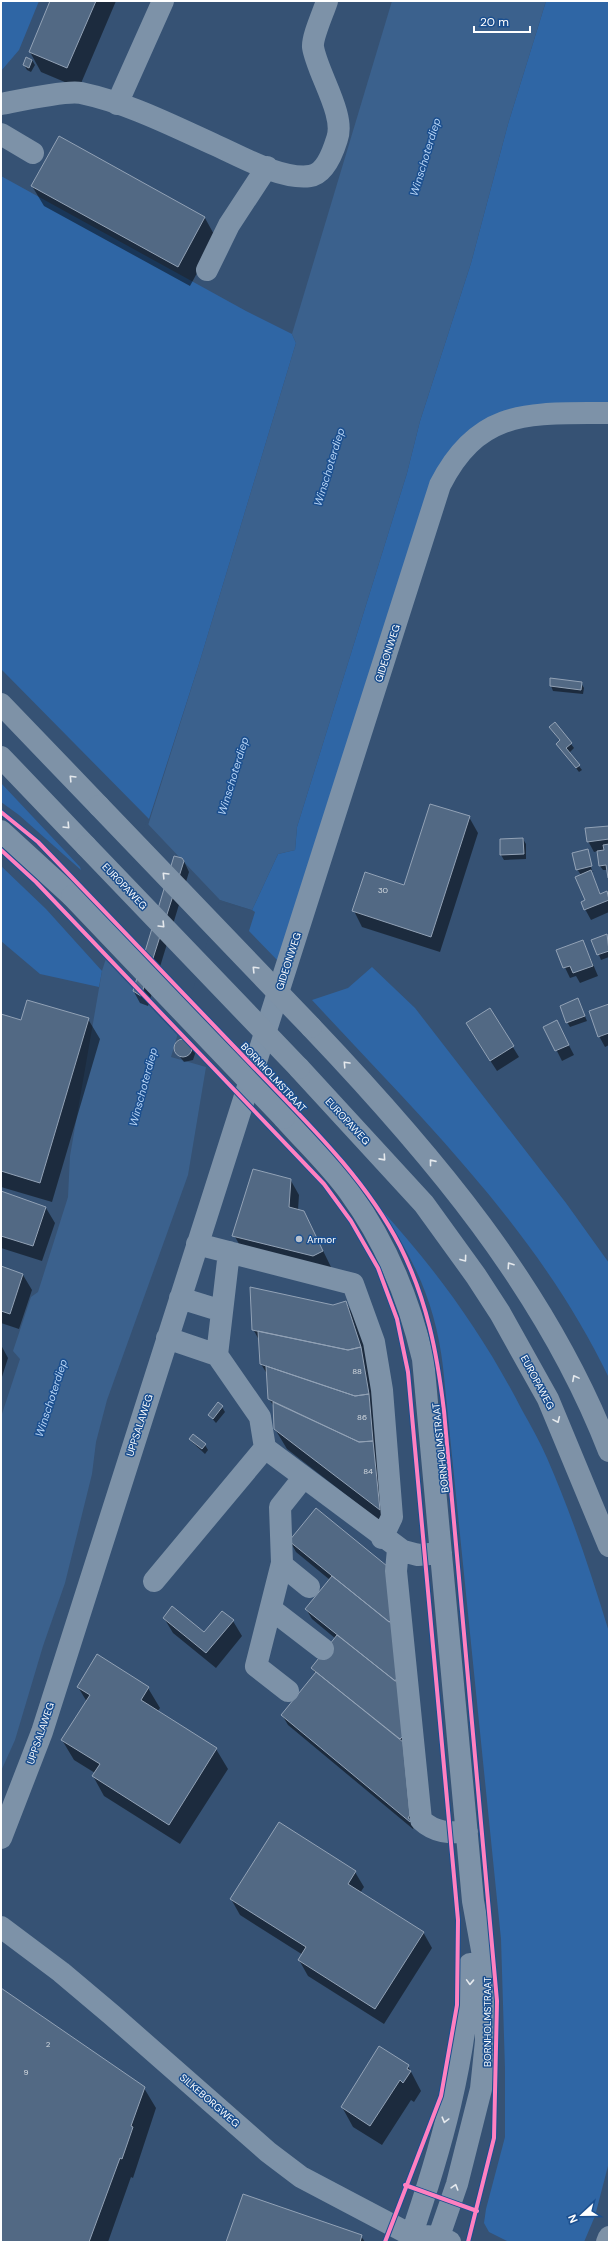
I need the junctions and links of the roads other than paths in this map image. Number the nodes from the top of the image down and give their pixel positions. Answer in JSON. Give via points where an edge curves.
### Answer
{"nodes":[{"id":1,"x":163,"y":1,"type":"edge"},
{"id":2,"x":327,"y":1,"type":"edge"},
{"id":3,"x":1,"y":104,"type":"edge"},
{"id":4,"x":117,"y":104,"type":"junction"},
{"id":5,"x":1,"y":134,"type":"edge"},
{"id":6,"x":33,"y":153,"type":"dead end"},
{"id":7,"x":267,"y":167,"type":"junction"},
{"id":8,"x":207,"y":270,"type":"dead end"},
{"id":9,"x":609,"y":413,"type":"edge"},
{"id":10,"x":1,"y":704,"type":"edge"},
{"id":11,"x":1,"y":757,"type":"edge"},
{"id":12,"x":1,"y":832,"type":"edge"},
{"id":13,"x":273,"y":1010,"type":"joint"},
{"id":14,"x":197,"y":1244,"type":"junction"},
{"id":15,"x":229,"y":1252,"type":"junction"},
{"id":16,"x":180,"y":1298,"type":"junction"},
{"id":17,"x":222,"y":1312,"type":"junction"},
{"id":18,"x":167,"y":1338,"type":"junction"},
{"id":19,"x":217,"y":1355,"type":"junction"},
{"id":20,"x":265,"y":1448,"type":"junction"},
{"id":21,"x":609,"y":1451,"type":"edge"},
{"id":22,"x":303,"y":1478,"type":"junction"},
{"id":23,"x":390,"y":1543,"type":"junction"},
{"id":24,"x":609,"y":1546,"type":"edge"},
{"id":25,"x":441,"y":1553,"type":"junction"},
{"id":26,"x":282,"y":1565,"type":"junction"},
{"id":27,"x":154,"y":1581,"type":"dead end"},
{"id":28,"x":309,"y":1587,"type":"dead end"},
{"id":29,"x":271,"y":1609,"type":"junction"},
{"id":30,"x":323,"y":1649,"type":"dead end"},
{"id":31,"x":288,"y":1690,"type":"dead end"},
{"id":32,"x":467,"y":1832,"type":"junction"},
{"id":33,"x":1,"y":1838,"type":"edge"},
{"id":34,"x":474,"y":1901,"type":"junction"},
{"id":35,"x":1,"y":1927,"type":"edge"},
{"id":36,"x":609,"y":2237,"type":"edge"},
{"id":37,"x":412,"y":2240,"type":"edge"},
{"id":38,"x":442,"y":2240,"type":"edge"},
{"id":39,"x":607,"y":2242,"type":"edge"}],
"edges":[{"from":1,"to":4,"type":"street"},
{"from":2,"to":7,"type":"street","via":[[313,45],[319,70],[336,109],[338,137],[326,165],[311,176],[285,174]]},
{"from":3,"to":4,"type":"street","via":[[80,92]]},
{"from":4,"to":7,"type":"street","via":[[142,112]]},
{"from":5,"to":6,"type":"street"},
{"from":7,"to":8,"type":"street","via":[[229,225]]},
{"from":9,"to":13,"type":"street","name":"GIDEONWEG","via":[[522,416],[507,421],[478,436],[447,471]]},
{"from":21,"to":10,"type":"highway","one_way":true,"bridge":true,"via":[[576,1379],[550,1331],[515,1272],[478,1218],[372,1092]]},
{"from":11,"to":24,"type":"highway","name":"EUROPAWEG","one_way":true,"bridge":true,"via":[[299,1068],[424,1204],[500,1313],[548,1399]]},
{"from":12,"to":25,"type":"street","name":"BORNHOLMSTRAAT","bridge":true,"via":[[72,896],[284,1118],[331,1170],[366,1216],[394,1268],[406,1298],[423,1359]]},
{"from":13,"to":14,"type":"street","name":"UPPSALAWEG"},
{"from":14,"to":15,"type":"street"},
{"from":14,"to":16,"type":"street","name":"UPPSALAWEG"},
{"from":15,"to":17,"type":"street"},
{"from":15,"to":23,"type":"street","via":[[353,1284],[374,1342],[382,1390],[392,1518]]},
{"from":16,"to":17,"type":"street"},
{"from":16,"to":18,"type":"street","name":"UPPSALAWEG"},
{"from":17,"to":19,"type":"street"},
{"from":18,"to":19,"type":"street"},
{"from":18,"to":33,"type":"street","name":"UPPSALAWEG","via":[[42,1732]]},
{"from":19,"to":20,"type":"street","via":[[260,1417]]},
{"from":20,"to":22,"type":"street"},
{"from":20,"to":27,"type":"street"},
{"from":22,"to":23,"type":"street"},
{"from":22,"to":26,"type":"street","via":[[280,1507]]},
{"from":23,"to":25,"type":"street","via":[[414,1554]]},
{"from":23,"to":32,"type":"street","via":[[396,1571],[421,1820],[440,1832]]},
{"from":25,"to":32,"type":"street","name":"BORNHOLMSTRAAT"},
{"from":26,"to":28,"type":"street"},
{"from":26,"to":29,"type":"street"},
{"from":29,"to":30,"type":"street"},
{"from":29,"to":31,"type":"street","via":[[256,1666]]},
{"from":32,"to":34,"type":"street","name":"BORNHOLMSTRAAT"},
{"from":34,"to":37,"type":"street","name":"BORNHOLMSTRAAT","one_way":true,"via":[[469,2000],[464,2038],[453,2089]]},
{"from":38,"to":34,"type":"street","name":"BORNHOLMSTRAAT","one_way":true,"via":[[481,2089],[486,2041],[484,1961]]},
{"from":35,"to":37,"type":"street","name":"SILKEBORGWEG","via":[[107,2010],[268,2152],[301,2177]]},
{"from":36,"to":39,"type":"highway"},
{"from":37,"to":38,"type":"street","name":"SILKEBORGWEG"}]}
